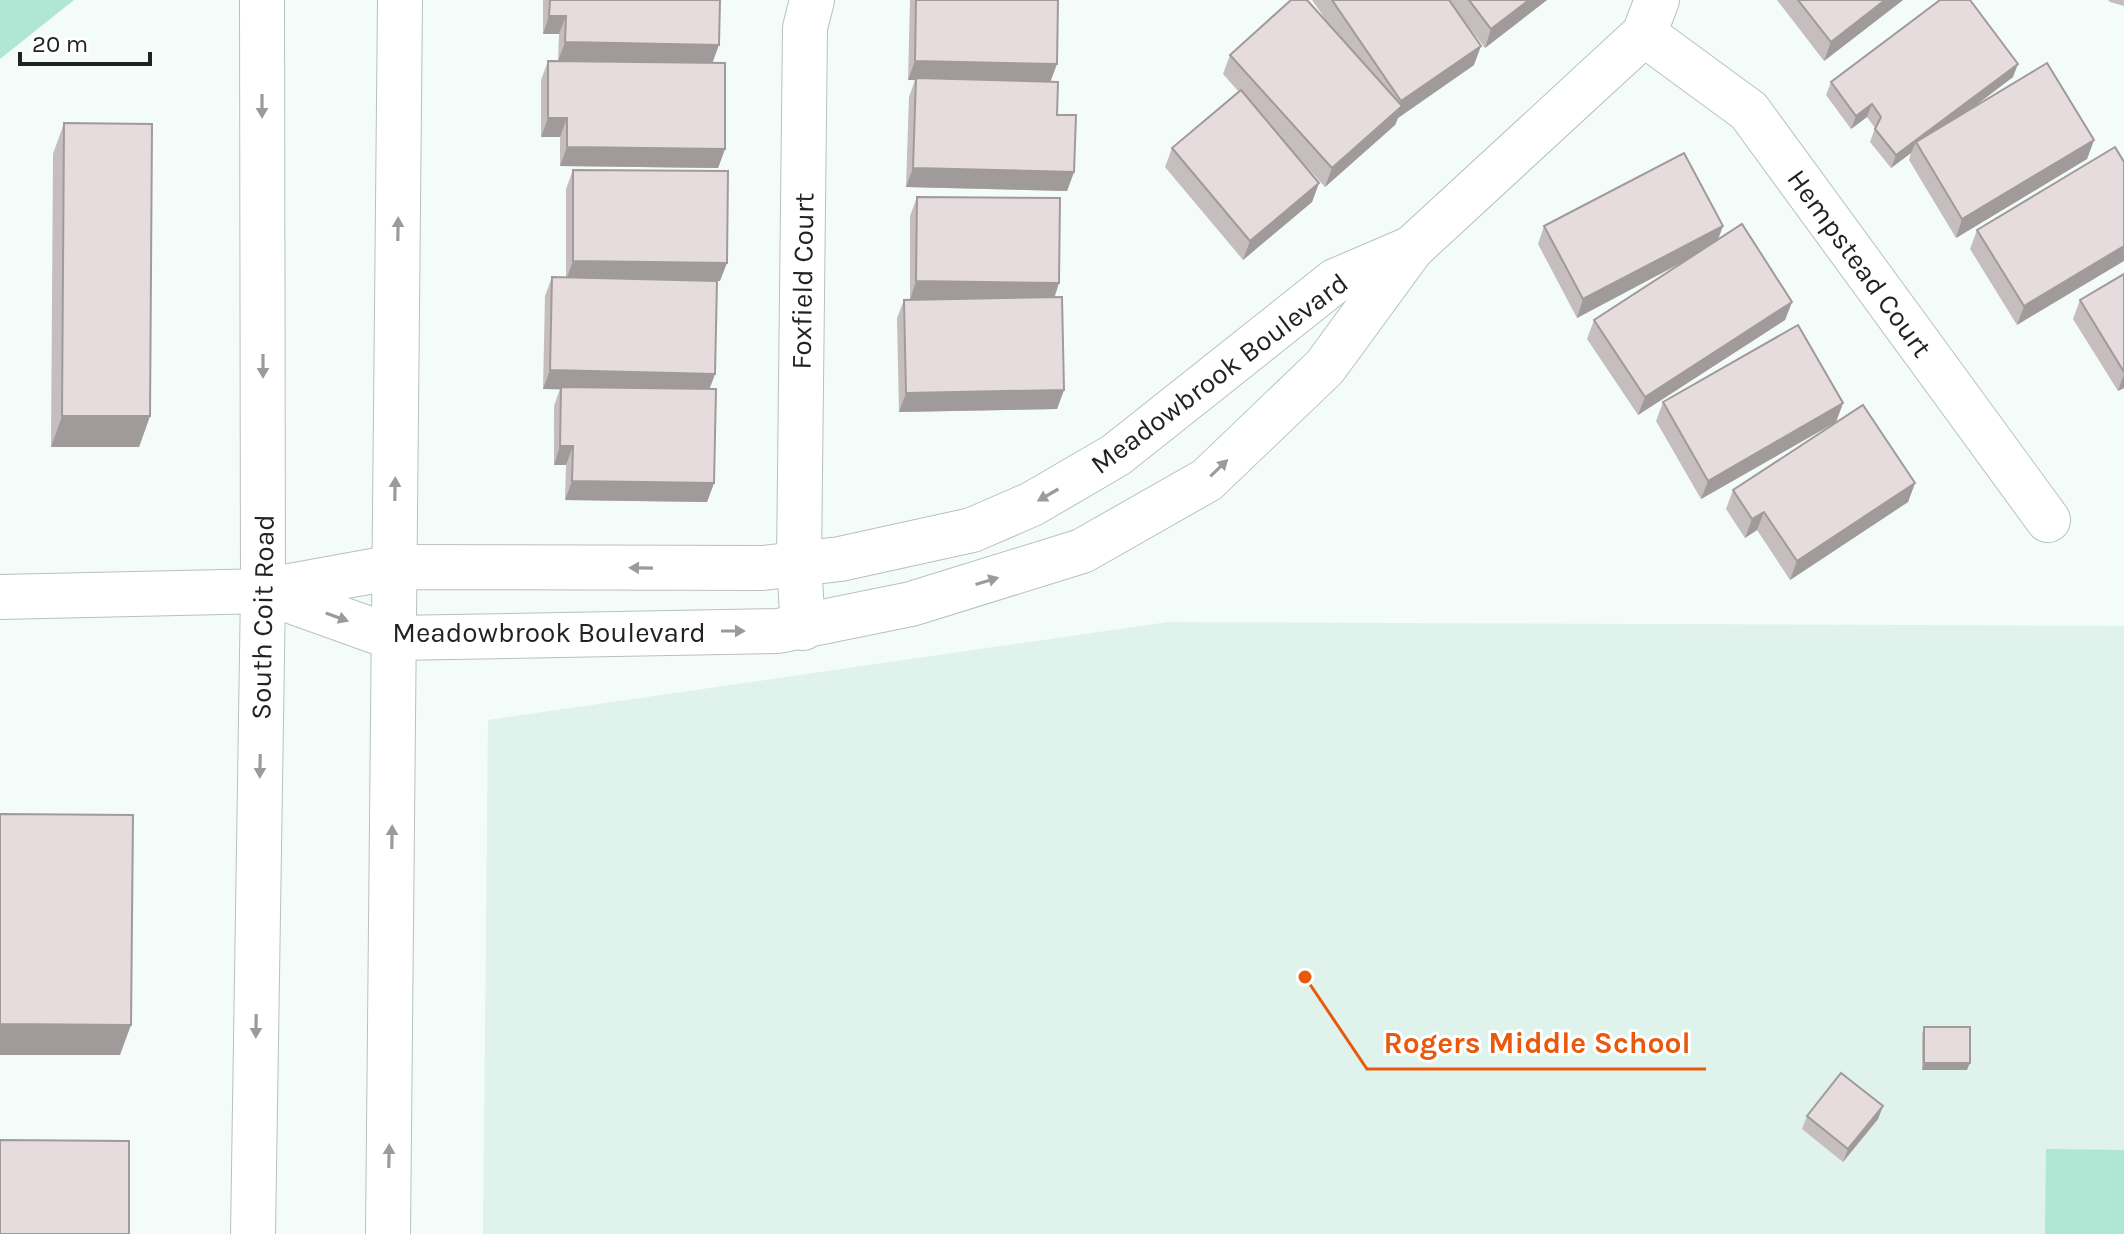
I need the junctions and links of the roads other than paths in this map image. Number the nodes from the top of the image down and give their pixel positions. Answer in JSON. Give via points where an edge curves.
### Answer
{"nodes":[{"id":1,"x":262,"y":0,"type":"edge"},
{"id":2,"x":400,"y":0,"type":"edge"},
{"id":3,"x":812,"y":0,"type":"edge"},
{"id":4,"x":1650,"y":17,"type":"edge"},
{"id":5,"x":1412,"y":248,"type":"junction"},
{"id":6,"x":2048,"y":520,"type":"dead end"},
{"id":7,"x":799,"y":563,"type":"junction"},
{"id":8,"x":395,"y":567,"type":"junction"},
{"id":9,"x":263,"y":591,"type":"junction"},
{"id":10,"x":0,"y":597,"type":"edge"},
{"id":11,"x":803,"y":628,"type":"junction"},
{"id":12,"x":394,"y":638,"type":"junction"},
{"id":13,"x":253,"y":1234,"type":"edge"},
{"id":14,"x":388,"y":1234,"type":"edge"}],
"edges":[{"from":1,"to":9,"type":"street","name":"South Coit Road","one_way":true},
{"from":8,"to":2,"type":"street","one_way":true},
{"from":3,"to":7,"type":"street","name":"Foxfield Court","via":[[805,28]]},
{"from":4,"to":5,"type":"street","name":"Meadowbrook Boulevard"},
{"from":4,"to":6,"type":"street","name":"Hempstead Court","via":[[1749,111]]},
{"from":5,"to":7,"type":"street","name":"Meadowbrook Boulevard","one_way":true,"via":[[1335,281],[1116,455],[1032,504],[972,530]]},
{"from":11,"to":5,"type":"street","name":"Meadowbrook Boulevard","one_way":true,"via":[[911,604],[1082,551],[1207,480],[1325,367]]},
{"from":7,"to":8,"type":"street","name":"Meadowbrook Boulevard","one_way":true,"via":[[680,570]]},
{"from":7,"to":11,"type":"street"},
{"from":8,"to":9,"type":"street","name":"Meadowbrook Boulevard"},
{"from":8,"to":12,"type":"street"},
{"from":9,"to":10,"type":"street"},
{"from":9,"to":12,"type":"street","name":"Meadowbrook Boulevard","one_way":true},
{"from":9,"to":13,"type":"street","name":"South Coit Road","one_way":true},
{"from":12,"to":11,"type":"street","name":"Meadowbrook Boulevard","one_way":true},
{"from":14,"to":12,"type":"street","one_way":true}]}
